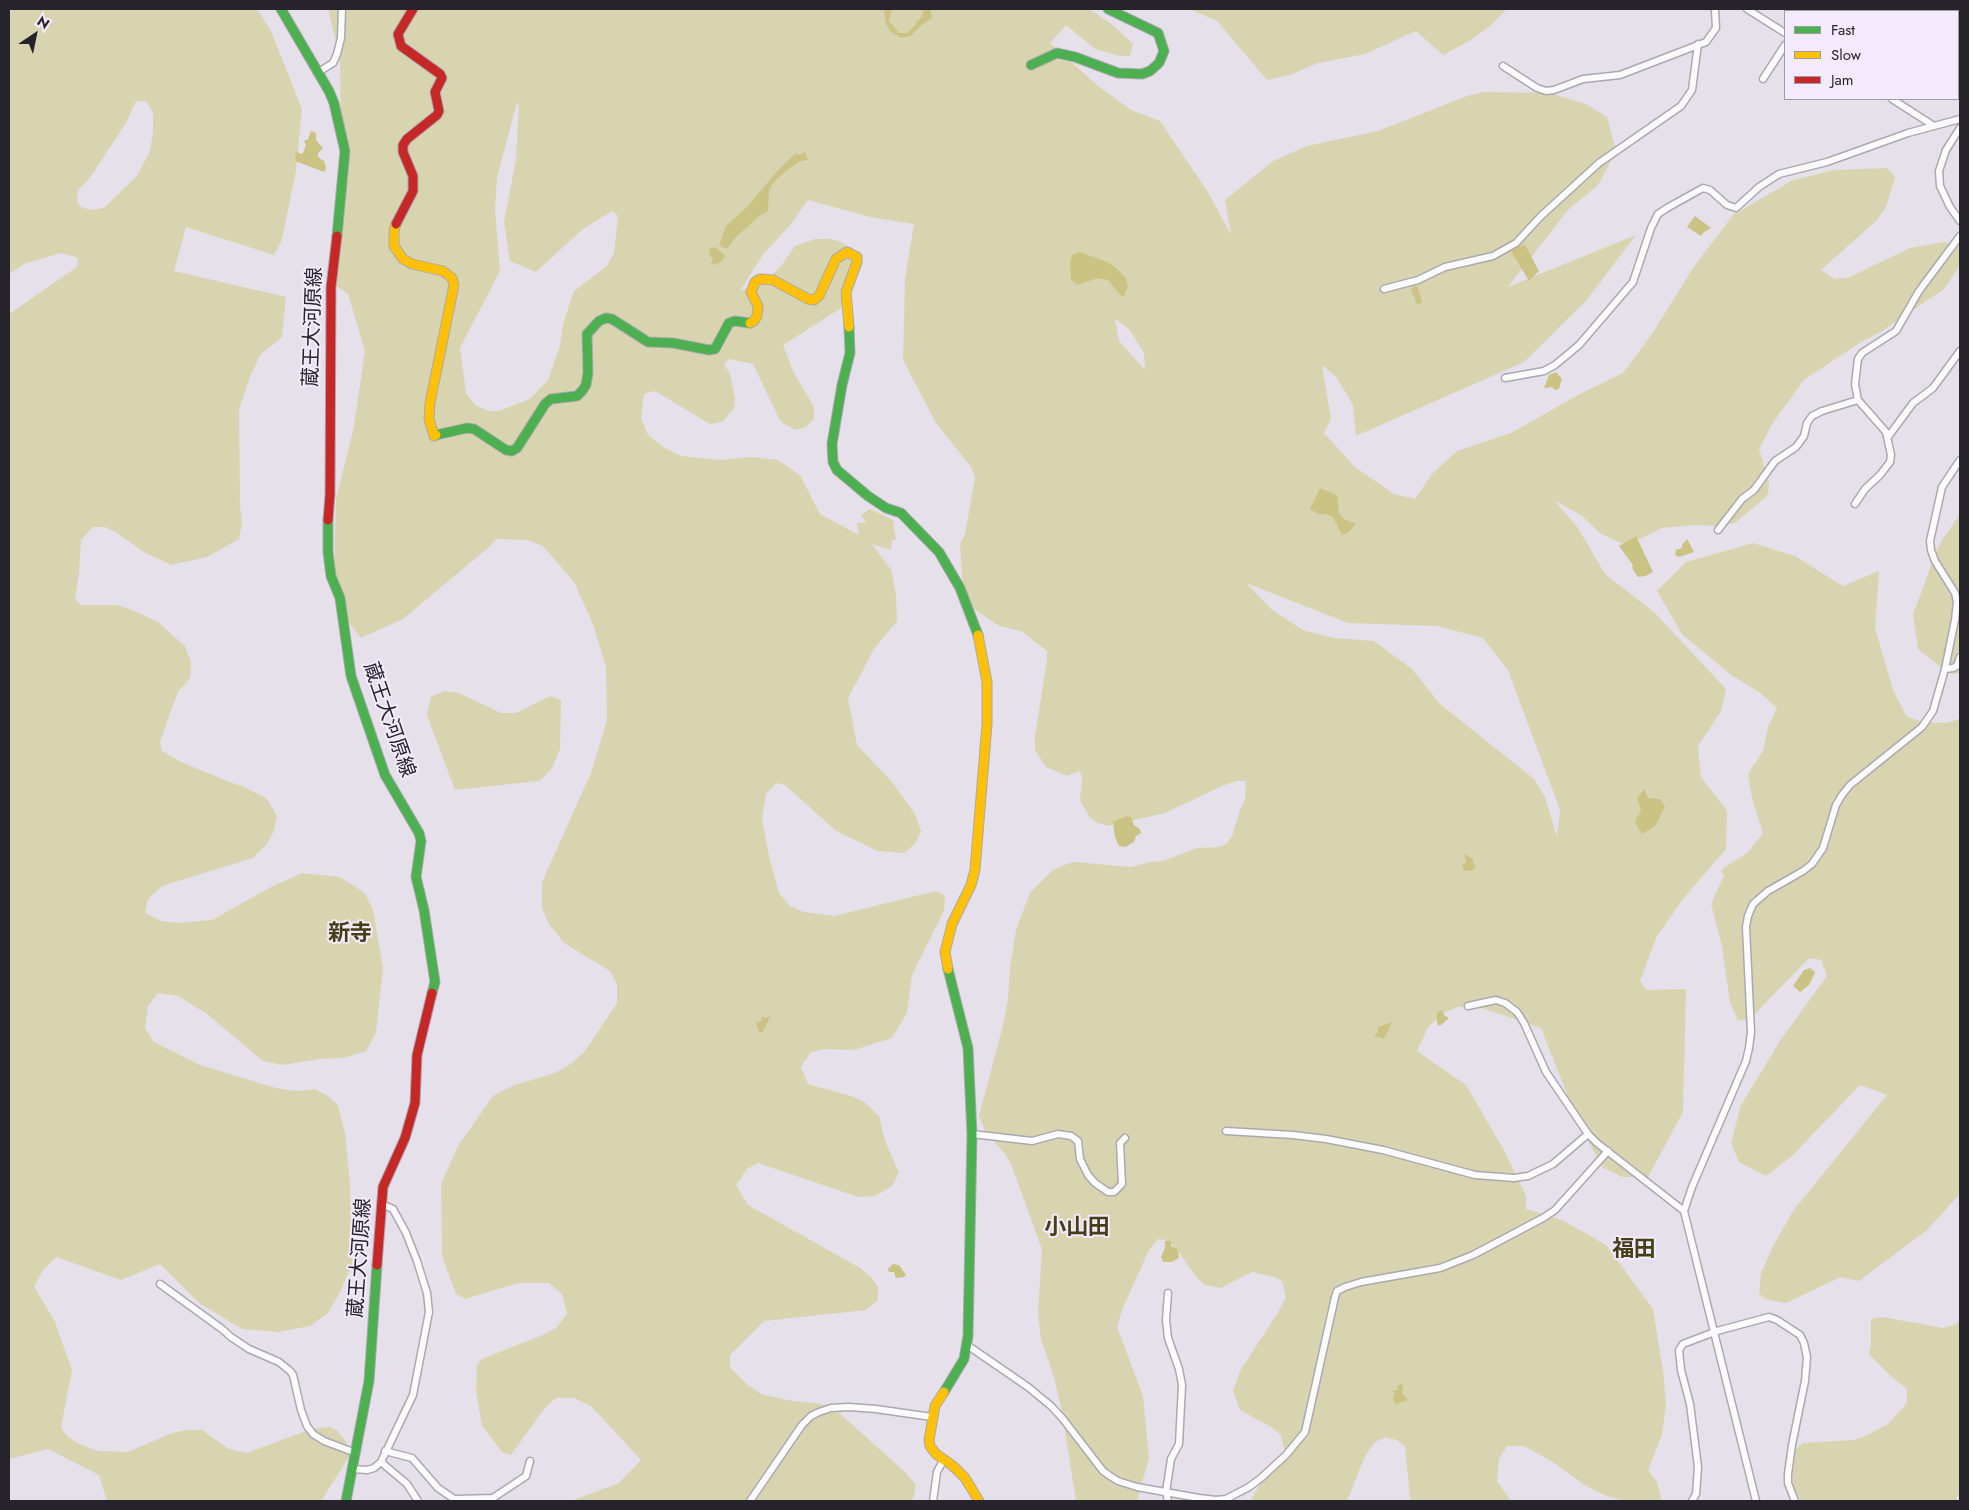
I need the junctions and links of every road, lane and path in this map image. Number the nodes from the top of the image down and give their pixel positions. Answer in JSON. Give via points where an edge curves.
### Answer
{"nodes":[{"id":1,"x":281,"y":9,"type":"edge"},
{"id":2,"x":342,"y":9,"type":"edge"},
{"id":3,"x":413,"y":9,"type":"edge"},
{"id":4,"x":1108,"y":9,"type":"edge"},
{"id":5,"x":1715,"y":9,"type":"edge"},
{"id":6,"x":1747,"y":9,"type":"edge"},
{"id":7,"x":1784,"y":32,"type":"edge"},
{"id":8,"x":1698,"y":44,"type":"junction"},
{"id":9,"x":1784,"y":46,"type":"edge"},
{"id":10,"x":1031,"y":65,"type":"dead end"},
{"id":11,"x":1503,"y":66,"type":"dead end"},
{"id":12,"x":318,"y":73,"type":"junction"},
{"id":13,"x":1763,"y":78,"type":"dead end"},
{"id":14,"x":1894,"y":100,"type":"edge"},
{"id":15,"x":1960,"y":119,"type":"edge"},
{"id":16,"x":1934,"y":126,"type":"junction"},
{"id":17,"x":1960,"y":128,"type":"edge"},
{"id":18,"x":1960,"y":220,"type":"edge"},
{"id":19,"x":1960,"y":236,"type":"edge"},
{"id":20,"x":1384,"y":289,"type":"dead end"},
{"id":21,"x":1960,"y":351,"type":"edge"},
{"id":22,"x":1505,"y":378,"type":"dead end"},
{"id":23,"x":1858,"y":400,"type":"junction"},
{"id":24,"x":1888,"y":437,"type":"junction"},
{"id":25,"x":1960,"y":460,"type":"edge"},
{"id":26,"x":1855,"y":504,"type":"dead end"},
{"id":27,"x":1718,"y":530,"type":"dead end"},
{"id":28,"x":1960,"y":657,"type":"edge"},
{"id":29,"x":1945,"y":669,"type":"junction"},
{"id":30,"x":1468,"y":1006,"type":"dead end"},
{"id":31,"x":1226,"y":1131,"type":"dead end"},
{"id":32,"x":972,"y":1134,"type":"junction"},
{"id":33,"x":1588,"y":1134,"type":"junction"},
{"id":34,"x":1125,"y":1138,"type":"dead end"},
{"id":35,"x":1608,"y":1151,"type":"junction"},
{"id":36,"x":381,"y":1204,"type":"junction"},
{"id":37,"x":1684,"y":1212,"type":"junction"},
{"id":38,"x":160,"y":1284,"type":"dead end"},
{"id":39,"x":1168,"y":1293,"type":"dead end"},
{"id":40,"x":1714,"y":1332,"type":"junction"},
{"id":41,"x":967,"y":1345,"type":"junction"},
{"id":42,"x":932,"y":1417,"type":"junction"},
{"id":43,"x":385,"y":1451,"type":"junction"},
{"id":44,"x":356,"y":1453,"type":"junction"},
{"id":45,"x":944,"y":1460,"type":"junction"},
{"id":46,"x":530,"y":1461,"type":"dead end"},
{"id":47,"x":378,"y":1465,"type":"junction"},
{"id":48,"x":352,"y":1469,"type":"junction"},
{"id":49,"x":1166,"y":1492,"type":"junction"},
{"id":50,"x":456,"y":1500,"type":"edge"},
{"id":51,"x":346,"y":1501,"type":"edge"},
{"id":52,"x":418,"y":1501,"type":"edge"},
{"id":53,"x":750,"y":1501,"type":"edge"},
{"id":54,"x":933,"y":1501,"type":"edge"},
{"id":55,"x":979,"y":1501,"type":"edge"},
{"id":56,"x":1168,"y":1501,"type":"edge"},
{"id":57,"x":1217,"y":1501,"type":"edge"},
{"id":58,"x":1692,"y":1501,"type":"edge"},
{"id":59,"x":1756,"y":1501,"type":"edge"},
{"id":60,"x":1795,"y":1501,"type":"edge"}],
"edges":[{"from":1,"to":12,"type":"street","name":"蔵王大河原線"},
{"from":2,"to":12,"type":"street","via":[[342,38],[337,54],[333,62]]},
{"from":3,"to":32,"type":"street","via":[[398,34],[401,46],[442,78],[435,92],[437,115],[404,145],[403,152],[413,176],[413,191],[397,222],[394,246],[403,259],[443,271],[452,278],[454,285],[430,403],[429,419],[434,436],[474,429],[512,451],[545,404],[551,399],[577,396],[582,391],[588,373],[587,334],[599,321],[612,319],[648,342],[715,349],[729,324],[735,321],[754,322],[758,306],[751,292],[755,282],[773,280],[814,300],[819,296],[836,259],[847,252],[857,257],[846,292],[850,353],[832,444],[833,462],[837,470],[868,496],[901,513],[939,552],[960,588],[978,632],[987,682],[987,724],[974,870],[952,924],[945,952],[968,1048]]},
{"from":4,"to":10,"type":"street","via":[[1158,32],[1164,51],[1159,63],[1150,71],[1118,73],[1057,53]]},
{"from":5,"to":8,"type":"street","via":[[1716,28],[1706,42]]},
{"from":6,"to":7,"type":"street"},
{"from":8,"to":11,"type":"street","via":[[1620,75],[1583,79],[1546,91]]},
{"from":8,"to":20,"type":"street","via":[[1692,90],[1681,106],[1600,163],[1516,243],[1493,256],[1444,267],[1411,283]]},
{"from":9,"to":13,"type":"street"},
{"from":12,"to":36,"type":"street","name":"蔵王大河原線","via":[[334,103],[345,150],[330,288],[328,552],[340,598],[351,676],[385,774],[421,841],[416,877],[435,982],[417,1055],[414,1103],[405,1138],[383,1187]]},
{"from":14,"to":16,"type":"street"},
{"from":15,"to":16,"type":"street"},
{"from":16,"to":22,"type":"street","via":[[1827,162],[1779,174],[1736,208],[1704,188],[1667,208],[1658,214],[1650,228],[1633,282],[1579,345],[1544,371]]},
{"from":17,"to":18,"type":"street","via":[[1946,150],[1939,172],[1940,186]]},
{"from":19,"to":23,"type":"street","via":[[1919,291],[1896,331],[1858,359],[1855,384]]},
{"from":21,"to":24,"type":"street","via":[[1933,388],[1913,402]]},
{"from":23,"to":24,"type":"street"},
{"from":23,"to":27,"type":"street","via":[[1812,416],[1796,447],[1775,461]]},
{"from":24,"to":26,"type":"street","via":[[1890,462]]},
{"from":25,"to":29,"type":"street","via":[[1942,487],[1930,541],[1935,561],[1957,602]]},
{"from":28,"to":29,"type":"street","via":[[1957,666]]},
{"from":29,"to":37,"type":"street","via":[[1933,711],[1922,727],[1842,795],[1823,848],[1812,864],[1753,904],[1746,927],[1749,1048]]},
{"from":30,"to":33,"type":"street","via":[[1496,1000],[1516,1012],[1546,1072]]},
{"from":31,"to":33,"type":"street","via":[[1326,1139],[1383,1150],[1475,1175],[1514,1178],[1528,1176],[1553,1164]]},
{"from":32,"to":34,"type":"street","via":[[1032,1141],[1058,1134],[1071,1136],[1078,1141],[1080,1159],[1088,1175],[1108,1192],[1114,1192],[1122,1184],[1120,1143]]},
{"from":32,"to":41,"type":"street"},
{"from":33,"to":35,"type":"street"},
{"from":35,"to":37,"type":"street"},
{"from":35,"to":57,"type":"street","via":[[1555,1210],[1473,1256],[1440,1268],[1361,1282],[1338,1291],[1305,1432],[1261,1478],[1233,1496]]},
{"from":36,"to":43,"type":"street","via":[[394,1209],[406,1233],[429,1304],[413,1395]]},
{"from":36,"to":44,"type":"street","name":"蔵王大河原線","via":[[373,1343]]},
{"from":37,"to":40,"type":"street"},
{"from":38,"to":44,"type":"street","via":[[249,1349],[290,1370],[307,1426],[324,1441]]},
{"from":39,"to":49,"type":"street","via":[[1168,1338],[1180,1369],[1182,1385],[1180,1444],[1171,1459]]},
{"from":40,"to":58,"type":"street","via":[[1683,1344],[1679,1350],[1698,1467],[1696,1494]]},
{"from":40,"to":59,"type":"street"},
{"from":40,"to":60,"type":"street","via":[[1770,1318],[1803,1339],[1805,1381],[1788,1474]]},
{"from":41,"to":42,"type":"street","via":[[964,1359],[938,1400]]},
{"from":41,"to":49,"type":"street","via":[[1050,1406],[1103,1471],[1118,1481]]},
{"from":42,"to":45,"type":"street","via":[[930,1446]]},
{"from":42,"to":53,"type":"street","via":[[867,1408],[831,1408],[819,1412],[802,1425]]},
{"from":43,"to":47,"type":"street"},
{"from":43,"to":50,"type":"street","via":[[412,1458],[438,1488]]},
{"from":44,"to":48,"type":"street","name":"蔵王大河原線"},
{"from":45,"to":54,"type":"street","via":[[937,1472]]},
{"from":45,"to":55,"type":"street","via":[[965,1478]]},
{"from":46,"to":50,"type":"street","via":[[526,1476],[493,1498]]},
{"from":47,"to":48,"type":"street"},
{"from":47,"to":52,"type":"street","via":[[407,1484]]},
{"from":48,"to":51,"type":"street","name":"蔵王大河原線"},
{"from":49,"to":56,"type":"street"},
{"from":49,"to":57,"type":"street"}]}
